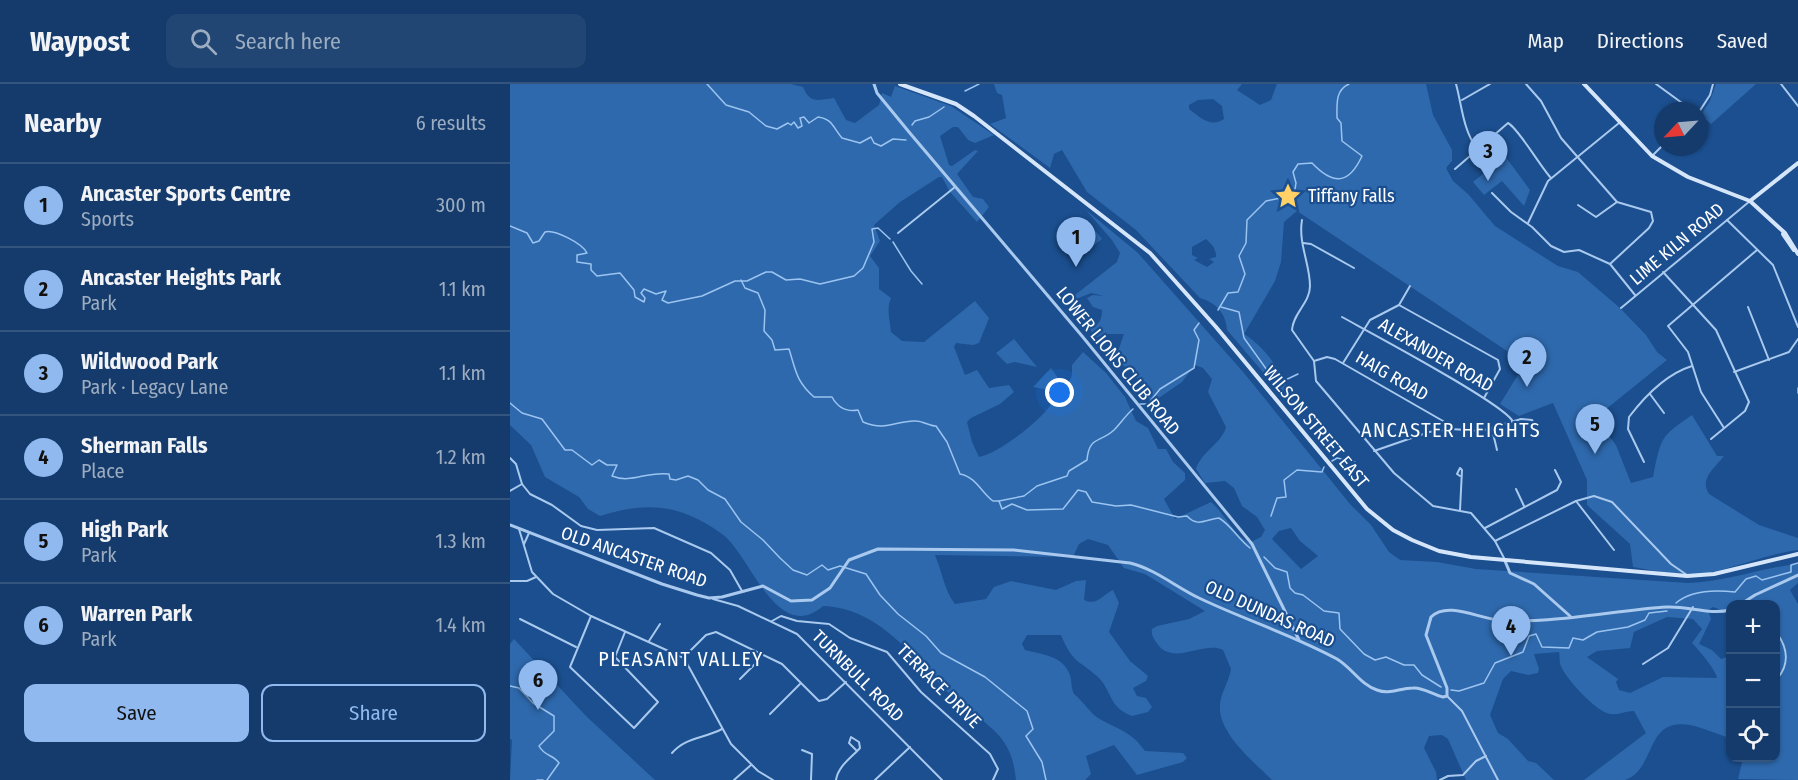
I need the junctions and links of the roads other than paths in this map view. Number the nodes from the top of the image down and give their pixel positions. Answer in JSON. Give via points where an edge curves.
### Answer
{"nodes":[{"id":1,"x":874,"y":84,"type":"edge"},
{"id":2,"x":900,"y":84,"type":"edge"},
{"id":3,"x":1456,"y":84,"type":"edge"},
{"id":4,"x":1490,"y":84,"type":"edge"},
{"id":5,"x":1526,"y":84,"type":"edge"},
{"id":6,"x":1584,"y":84,"type":"edge"},
{"id":7,"x":1656,"y":84,"type":"edge"},
{"id":8,"x":1713,"y":84,"type":"edge"},
{"id":9,"x":1783,"y":85,"type":"edge"},
{"id":10,"x":1462,"y":100,"type":"junction"},
{"id":11,"x":1681,"y":102,"type":"edge"},
{"id":12,"x":1705,"y":102,"type":"edge"},
{"id":13,"x":1798,"y":106,"type":"edge"},
{"id":14,"x":1619,"y":123,"type":"junction"},
{"id":15,"x":1477,"y":150,"type":"junction"},
{"id":16,"x":1652,"y":156,"type":"joint"},
{"id":17,"x":1578,"y":157,"type":"junction"},
{"id":18,"x":1798,"y":163,"type":"edge"},
{"id":19,"x":1455,"y":169,"type":"dead end"},
{"id":20,"x":1551,"y":178,"type":"junction"},
{"id":21,"x":955,"y":187,"type":"junction"},
{"id":22,"x":1492,"y":193,"type":"dead end"},
{"id":23,"x":1750,"y":201,"type":"junction"},
{"id":24,"x":1617,"y":202,"type":"junction"},
{"id":25,"x":1578,"y":205,"type":"dead end"},
{"id":26,"x":1302,"y":220,"type":"dead end"},
{"id":27,"x":1727,"y":220,"type":"junction"},
{"id":28,"x":1528,"y":224,"type":"junction"},
{"id":29,"x":898,"y":233,"type":"dead end"},
{"id":30,"x":1302,"y":243,"type":"junction"},
{"id":31,"x":1757,"y":250,"type":"junction"},
{"id":32,"x":1798,"y":254,"type":"edge"},
{"id":33,"x":1610,"y":264,"type":"junction"},
{"id":34,"x":1354,"y":268,"type":"dead end"},
{"id":35,"x":1664,"y":272,"type":"junction"},
{"id":36,"x":1410,"y":286,"type":"dead end"},
{"id":37,"x":1635,"y":296,"type":"junction"},
{"id":38,"x":1691,"y":304,"type":"junction"},
{"id":39,"x":1399,"y":305,"type":"junction"},
{"id":40,"x":1748,"y":307,"type":"dead end"},
{"id":41,"x":1621,"y":308,"type":"dead end"},
{"id":42,"x":1342,"y":317,"type":"dead end"},
{"id":43,"x":1798,"y":327,"type":"edge"},
{"id":44,"x":1363,"y":329,"type":"junction"},
{"id":45,"x":1798,"y":339,"type":"edge"},
{"id":46,"x":1770,"y":361,"type":"junction"},
{"id":47,"x":1314,"y":362,"type":"junction"},
{"id":48,"x":1343,"y":363,"type":"junction"},
{"id":49,"x":1692,"y":366,"type":"junction"},
{"id":50,"x":1734,"y":372,"type":"junction"},
{"id":51,"x":1650,"y":393,"type":"junction"},
{"id":52,"x":1484,"y":398,"type":"junction"},
{"id":53,"x":1664,"y":413,"type":"dead end"},
{"id":54,"x":1513,"y":422,"type":"junction"},
{"id":55,"x":1724,"y":428,"type":"junction"},
{"id":56,"x":1451,"y":429,"type":"junction"},
{"id":57,"x":1492,"y":429,"type":"junction"},
{"id":58,"x":1539,"y":433,"type":"dead end"},
{"id":59,"x":1711,"y":439,"type":"dead end"},
{"id":60,"x":1497,"y":450,"type":"dead end"},
{"id":61,"x":1374,"y":451,"type":"junction"},
{"id":62,"x":510,"y":458,"type":"edge"},
{"id":63,"x":1644,"y":462,"type":"dead end"},
{"id":64,"x":1555,"y":470,"type":"dead end"},
{"id":65,"x":1460,"y":476,"type":"dead end"},
{"id":66,"x":522,"y":484,"type":"junction"},
{"id":67,"x":1516,"y":489,"type":"dead end"},
{"id":68,"x":510,"y":491,"type":"edge"},
{"id":69,"x":1576,"y":501,"type":"junction"},
{"id":70,"x":1524,"y":506,"type":"junction"},
{"id":71,"x":1460,"y":510,"type":"junction"},
{"id":72,"x":510,"y":525,"type":"edge"},
{"id":73,"x":1485,"y":528,"type":"junction"},
{"id":74,"x":519,"y":529,"type":"junction"},
{"id":75,"x":529,"y":533,"type":"junction"},
{"id":76,"x":1495,"y":541,"type":"junction"},
{"id":77,"x":525,"y":544,"type":"junction"},
{"id":78,"x":1614,"y":550,"type":"dead end"},
{"id":79,"x":1798,"y":554,"type":"edge"},
{"id":80,"x":1505,"y":561,"type":"junction"},
{"id":81,"x":841,"y":572,"type":"joint"},
{"id":82,"x":1687,"y":576,"type":"junction"},
{"id":83,"x":1798,"y":576,"type":"edge"},
{"id":84,"x":536,"y":577,"type":"junction"},
{"id":85,"x":510,"y":581,"type":"edge"},
{"id":86,"x":742,"y":591,"type":"junction"},
{"id":87,"x":709,"y":598,"type":"junction"},
{"id":88,"x":1750,"y":598,"type":"joint"},
{"id":89,"x":1747,"y":600,"type":"edge"},
{"id":90,"x":1693,"y":607,"type":"junction"},
{"id":91,"x":1726,"y":611,"type":"edge"},
{"id":92,"x":591,"y":616,"type":"junction"},
{"id":93,"x":1570,"y":616,"type":"junction"},
{"id":94,"x":520,"y":619,"type":"dead end"},
{"id":95,"x":772,"y":621,"type":"junction"},
{"id":96,"x":660,"y":624,"type":"dead end"},
{"id":97,"x":626,"y":632,"type":"junction"},
{"id":98,"x":1780,"y":638,"type":"edge"},
{"id":99,"x":1299,"y":640,"type":"junction"},
{"id":100,"x":648,"y":642,"type":"junction"},
{"id":101,"x":577,"y":647,"type":"junction"},
{"id":102,"x":761,"y":653,"type":"junction"},
{"id":103,"x":684,"y":658,"type":"junction"},
{"id":104,"x":1643,"y":664,"type":"dead end"},
{"id":105,"x":1780,"y":673,"type":"edge"},
{"id":106,"x":740,"y":679,"type":"dead end"},
{"id":107,"x":846,"y":682,"type":"junction"},
{"id":108,"x":801,"y":684,"type":"junction"},
{"id":109,"x":1447,"y":693,"type":"junction"},
{"id":110,"x":770,"y":714,"type":"dead end"},
{"id":111,"x":722,"y":729,"type":"junction"},
{"id":112,"x":910,"y":747,"type":"junction"},
{"id":113,"x":802,"y":750,"type":"dead end"},
{"id":114,"x":857,"y":751,"type":"junction"},
{"id":115,"x":672,"y":753,"type":"dead end"},
{"id":116,"x":1485,"y":756,"type":"junction"},
{"id":117,"x":751,"y":765,"type":"junction"},
{"id":118,"x":881,"y":775,"type":"junction"},
{"id":119,"x":734,"y":780,"type":"edge"},
{"id":120,"x":773,"y":780,"type":"edge"},
{"id":121,"x":811,"y":780,"type":"edge"},
{"id":122,"x":836,"y":780,"type":"edge"},
{"id":123,"x":875,"y":780,"type":"edge"},
{"id":124,"x":886,"y":780,"type":"edge"},
{"id":125,"x":942,"y":780,"type":"edge"},
{"id":126,"x":993,"y":780,"type":"edge"},
{"id":127,"x":1440,"y":780,"type":"edge"},
{"id":128,"x":1498,"y":780,"type":"edge"}],
"edges":[{"from":1,"to":21,"type":"street","name":"LOWER LIONS CLUB ROAD","via":[[877,93]]},
{"from":2,"to":80,"type":"main road","name":"WILSON STREET EAST","via":[[956,104],[974,116],[1150,254],[1216,327],[1359,500],[1385,523],[1439,551]]},
{"from":3,"to":10,"type":"street"},
{"from":4,"to":10,"type":"street"},
{"from":5,"to":17,"type":"street"},
{"from":6,"to":14,"type":"main road"},
{"from":7,"to":11,"type":"street"},
{"from":8,"to":12,"type":"street"},
{"from":9,"to":13,"type":"street"},
{"from":10,"to":15,"type":"street","via":[[1465,129]]},
{"from":14,"to":16,"type":"main road"},
{"from":14,"to":17,"type":"street"},
{"from":15,"to":19,"type":"street"},
{"from":15,"to":20,"type":"street","via":[[1510,123]]},
{"from":16,"to":23,"type":"main road","via":[[1681,174]]},
{"from":17,"to":20,"type":"street"},
{"from":17,"to":24,"type":"street"},
{"from":18,"to":23,"type":"main road"},
{"from":20,"to":28,"type":"street"},
{"from":21,"to":29,"type":"street"},
{"from":21,"to":99,"type":"street","name":"LOWER LIONS CLUB ROAD","via":[[1252,544]]},
{"from":22,"to":28,"type":"street"},
{"from":23,"to":27,"type":"street","name":"LIME KILN ROAD"},
{"from":23,"to":32,"type":"main road","via":[[1780,228]]},
{"from":24,"to":25,"type":"street","via":[[1596,217]]},
{"from":24,"to":33,"type":"street","via":[[1647,209],[1653,221]]},
{"from":26,"to":30,"type":"street"},
{"from":27,"to":31,"type":"street"},
{"from":27,"to":35,"type":"street","name":"LIME KILN ROAD"},
{"from":28,"to":33,"type":"street","via":[[1546,242],[1564,252],[1579,250]]},
{"from":30,"to":34,"type":"street"},
{"from":30,"to":47,"type":"street","via":[[1310,293],[1294,319],[1292,330]]},
{"from":31,"to":38,"type":"street"},
{"from":31,"to":43,"type":"street","via":[[1773,265]]},
{"from":33,"to":37,"type":"street"},
{"from":35,"to":37,"type":"street","name":"LIME KILN ROAD"},
{"from":35,"to":38,"type":"street"},
{"from":36,"to":39,"type":"street"},
{"from":37,"to":41,"type":"street","name":"LIME KILN ROAD"},
{"from":38,"to":49,"type":"street","via":[[1668,328],[1688,352]]},
{"from":38,"to":50,"type":"street","via":[[1716,330]]},
{"from":39,"to":44,"type":"street","via":[[1378,314]]},
{"from":39,"to":52,"type":"street","via":[[1498,360],[1500,369]]},
{"from":40,"to":46,"type":"street"},
{"from":42,"to":44,"type":"street","name":"ALEXANDER ROAD"},
{"from":44,"to":48,"type":"street"},
{"from":44,"to":52,"type":"street","name":"ALEXANDER ROAD"},
{"from":45,"to":46,"type":"street","via":[[1789,352]]},
{"from":46,"to":50,"type":"street"},
{"from":47,"to":48,"type":"street","name":"HAIG ROAD","via":[[1327,357]]},
{"from":47,"to":61,"type":"street","via":[[1319,386]]},
{"from":48,"to":56,"type":"street","name":"HAIG ROAD"},
{"from":49,"to":51,"type":"street","via":[[1675,372]]},
{"from":49,"to":55,"type":"street","via":[[1705,401]]},
{"from":50,"to":55,"type":"street","via":[[1749,406]]},
{"from":51,"to":53,"type":"street"},
{"from":51,"to":63,"type":"street","via":[[1627,422]]},
{"from":52,"to":54,"type":"street","name":"ALEXANDER ROAD","via":[[1509,414]]},
{"from":54,"to":57,"type":"street"},
{"from":54,"to":58,"type":"street","via":[[1532,420]]},
{"from":55,"to":59,"type":"street"},
{"from":56,"to":57,"type":"street"},
{"from":56,"to":61,"type":"street"},
{"from":57,"to":60,"type":"street"},
{"from":61,"to":71,"type":"street","via":[[1432,506]]},
{"from":62,"to":66,"type":"street"},
{"from":64,"to":70,"type":"street","via":[[1561,484],[1557,490]]},
{"from":65,"to":71,"type":"street"},
{"from":66,"to":68,"type":"street"},
{"from":66,"to":86,"type":"street","via":[[537,500],[552,505],[580,526],[597,530],[648,527],[700,548],[722,561]]},
{"from":67,"to":70,"type":"street"},
{"from":69,"to":76,"type":"street"},
{"from":69,"to":78,"type":"street"},
{"from":69,"to":82,"type":"street","via":[[1594,496],[1612,502]]},
{"from":70,"to":73,"type":"street"},
{"from":71,"to":73,"type":"street","via":[[1471,513]]},
{"from":72,"to":74,"type":"street","name":"OLD ANCASTER ROAD"},
{"from":73,"to":76,"type":"street"},
{"from":74,"to":75,"type":"street","name":"OLD ANCASTER ROAD"},
{"from":74,"to":77,"type":"street"},
{"from":75,"to":77,"type":"street"},
{"from":75,"to":87,"type":"street","name":"OLD ANCASTER ROAD","via":[[662,585]]},
{"from":76,"to":80,"type":"street"},
{"from":77,"to":84,"type":"street"},
{"from":79,"to":82,"type":"main road","name":"WILSON STREET EAST","via":[[1714,574]]},
{"from":80,"to":82,"type":"main road","name":"WILSON STREET EAST"},
{"from":80,"to":93,"type":"street","via":[[1510,573],[1534,584]]},
{"from":81,"to":86,"type":"street","name":"OLD ANCASTER ROAD","via":[[825,593],[804,602],[784,598],[763,586]]},
{"from":81,"to":99,"type":"street","name":"OLD DUNDAS ROAD","via":[[853,557],[873,550],[927,547],[1014,550],[1130,563],[1258,626]]},
{"from":83,"to":88,"type":"street"},
{"from":84,"to":85,"type":"street"},
{"from":84,"to":92,"type":"street","via":[[561,600]]},
{"from":86,"to":87,"type":"street","name":"OLD ANCASTER ROAD"},
{"from":87,"to":95,"type":"street","name":"TURNBULL ROAD"},
{"from":88,"to":89,"type":"street"},
{"from":90,"to":91,"type":"street"},
{"from":90,"to":93,"type":"street"},
{"from":90,"to":104,"type":"street","via":[[1668,648]]},
{"from":92,"to":97,"type":"street"},
{"from":92,"to":101,"type":"street"},
{"from":93,"to":109,"type":"street","via":[[1513,620],[1448,610],[1435,612],[1426,635]]},
{"from":94,"to":101,"type":"street"},
{"from":95,"to":107,"type":"street","name":"TURNBULL ROAD","via":[[797,634]]},
{"from":95,"to":126,"type":"street","name":"TERRACE DRIVE","via":[[781,616],[829,624],[850,638],[887,652],[921,692],[990,754],[998,769]]},
{"from":96,"to":100,"type":"street"},
{"from":97,"to":100,"type":"street"},
{"from":97,"to":101,"type":"street","via":[[615,657],[658,702],[634,728],[572,670]]},
{"from":98,"to":105,"type":"street","via":[[1786,653]]},
{"from":99,"to":109,"type":"street","name":"OLD DUNDAS ROAD","via":[[1346,664],[1378,691],[1391,693],[1414,687],[1432,695]]},
{"from":100,"to":103,"type":"street"},
{"from":102,"to":103,"type":"street","via":[[713,632]]},
{"from":102,"to":106,"type":"street"},
{"from":102,"to":108,"type":"street","via":[[782,664]]},
{"from":103,"to":111,"type":"street"},
{"from":107,"to":108,"type":"street","via":[[823,701]]},
{"from":107,"to":112,"type":"street","name":"TURNBULL ROAD"},
{"from":108,"to":110,"type":"street"},
{"from":109,"to":116,"type":"street","via":[[1462,711]]},
{"from":111,"to":115,"type":"street","via":[[686,740]]},
{"from":111,"to":117,"type":"street"},
{"from":112,"to":118,"type":"street"},
{"from":112,"to":125,"type":"street","name":"TURNBULL ROAD"},
{"from":113,"to":121,"type":"street","via":[[814,758]]},
{"from":114,"to":114,"type":"street","via":[[860,744],[851,737],[849,743]]},
{"from":114,"to":122,"type":"street","via":[[840,769]]},
{"from":116,"to":127,"type":"street","via":[[1463,775]]},
{"from":116,"to":128,"type":"street"},
{"from":117,"to":119,"type":"street"},
{"from":117,"to":120,"type":"street"},
{"from":118,"to":123,"type":"street"},
{"from":118,"to":124,"type":"street"}]}
